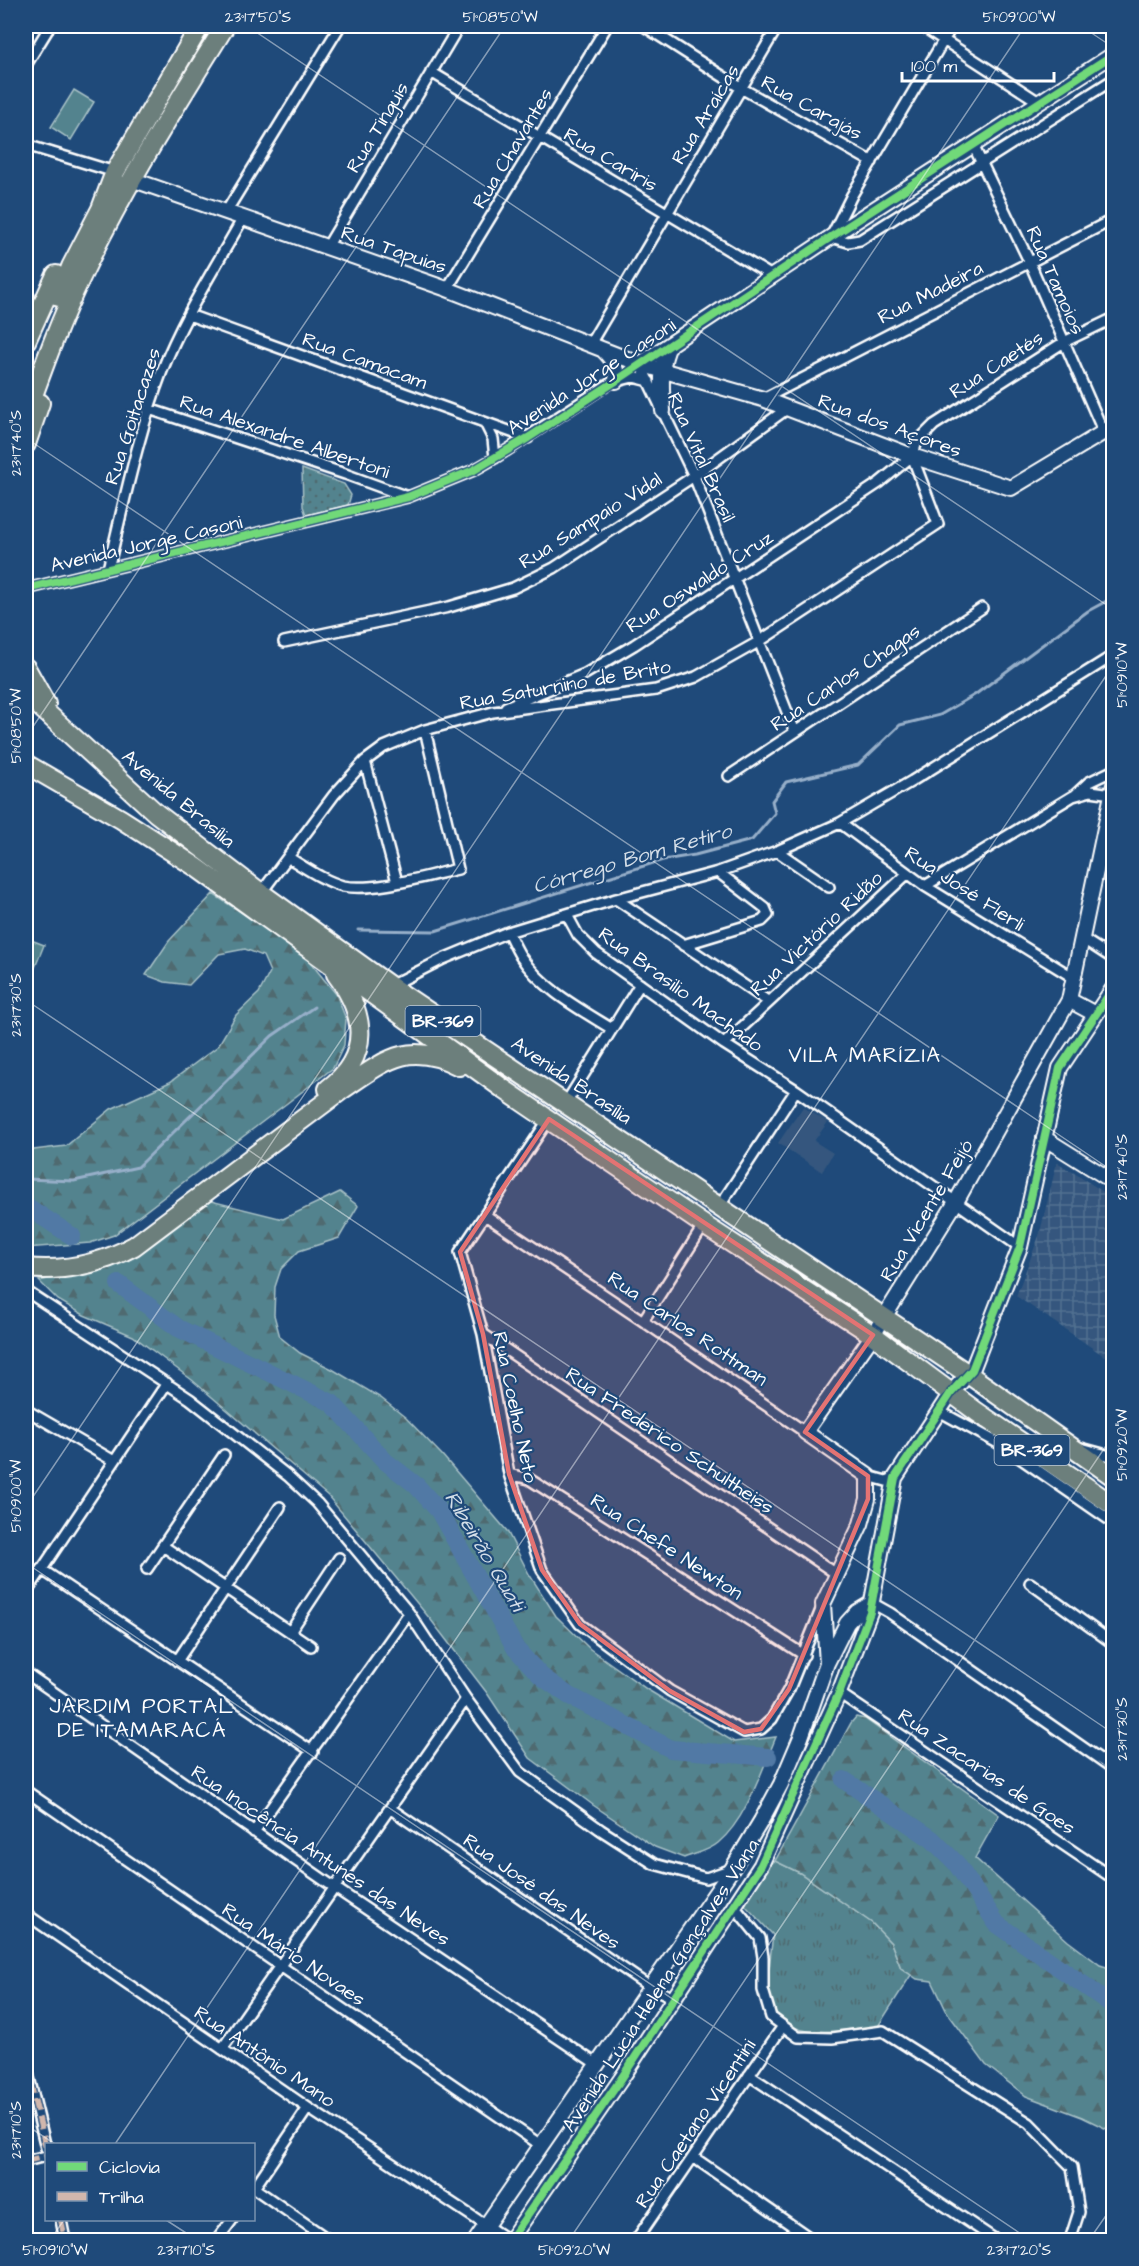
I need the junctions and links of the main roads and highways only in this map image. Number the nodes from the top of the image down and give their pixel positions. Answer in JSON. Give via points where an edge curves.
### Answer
{"nodes":[{"id":1,"x":201,"y":26,"type":"edge"},
{"id":2,"x":225,"y":26,"type":"edge"},
{"id":3,"x":125,"y":178,"type":"junction"},
{"id":4,"x":26,"y":341,"type":"edge"},
{"id":5,"x":26,"y":385,"type":"edge"},
{"id":6,"x":26,"y":415,"type":"edge"},
{"id":7,"x":26,"y":444,"type":"edge"},
{"id":8,"x":26,"y":668,"type":"edge"},
{"id":9,"x":26,"y":693,"type":"edge"},
{"id":10,"x":66,"y":729,"type":"junction"},
{"id":11,"x":26,"y":764,"type":"edge"},
{"id":12,"x":327,"y":962,"type":"junction"},
{"id":13,"x":505,"y":1090,"type":"junction"},
{"id":14,"x":26,"y":1258,"type":"edge"},
{"id":15,"x":26,"y":1268,"type":"edge"},
{"id":16,"x":977,"y":1412,"type":"junction"},
{"id":17,"x":998,"y":1443,"type":"road end"},
{"id":18,"x":1113,"y":1477,"type":"edge"},
{"id":19,"x":1113,"y":1506,"type":"edge"}],
"edges":[{"from":1,"to":3,"type":"highway"},
{"from":2,"to":3,"type":"highway"},
{"from":3,"to":4,"type":"highway","via":[[97,195]]},
{"from":3,"to":5,"type":"highway","via":[[101,209],[71,267]]},
{"from":3,"to":6,"type":"highway","via":[[57,329]]},
{"from":3,"to":7,"type":"highway","via":[[129,201],[45,389]]},
{"from":8,"to":10,"type":"highway"},
{"from":9,"to":10,"type":"highway","name":"Avenida Brasília","number":"BR-369"},
{"from":10,"to":18,"type":"highway","name":"Avenida Brasília","number":"BR-369","via":[[156,813],[390,986],[968,1374]]},
{"from":11,"to":12,"type":"highway","name":"Avenida Brasília","number":"BR-369","via":[[157,842]]},
{"from":12,"to":13,"type":"highway","name":"Avenida Brasília","number":"BR-369"},
{"from":12,"to":14,"type":"highway","via":[[352,998],[361,1033],[351,1066],[336,1083],[126,1240],[72,1256]]},
{"from":13,"to":15,"type":"highway","via":[[433,1055],[413,1053],[395,1057],[343,1089],[122,1253],[83,1265]]},
{"from":13,"to":16,"type":"highway","name":"Avenida Brasília","number":"BR-369","via":[[873,1335]]},
{"from":16,"to":17,"type":"highway"},
{"from":16,"to":19,"type":"highway","name":"Avenida Brasília","number":"BR-369"}]}
